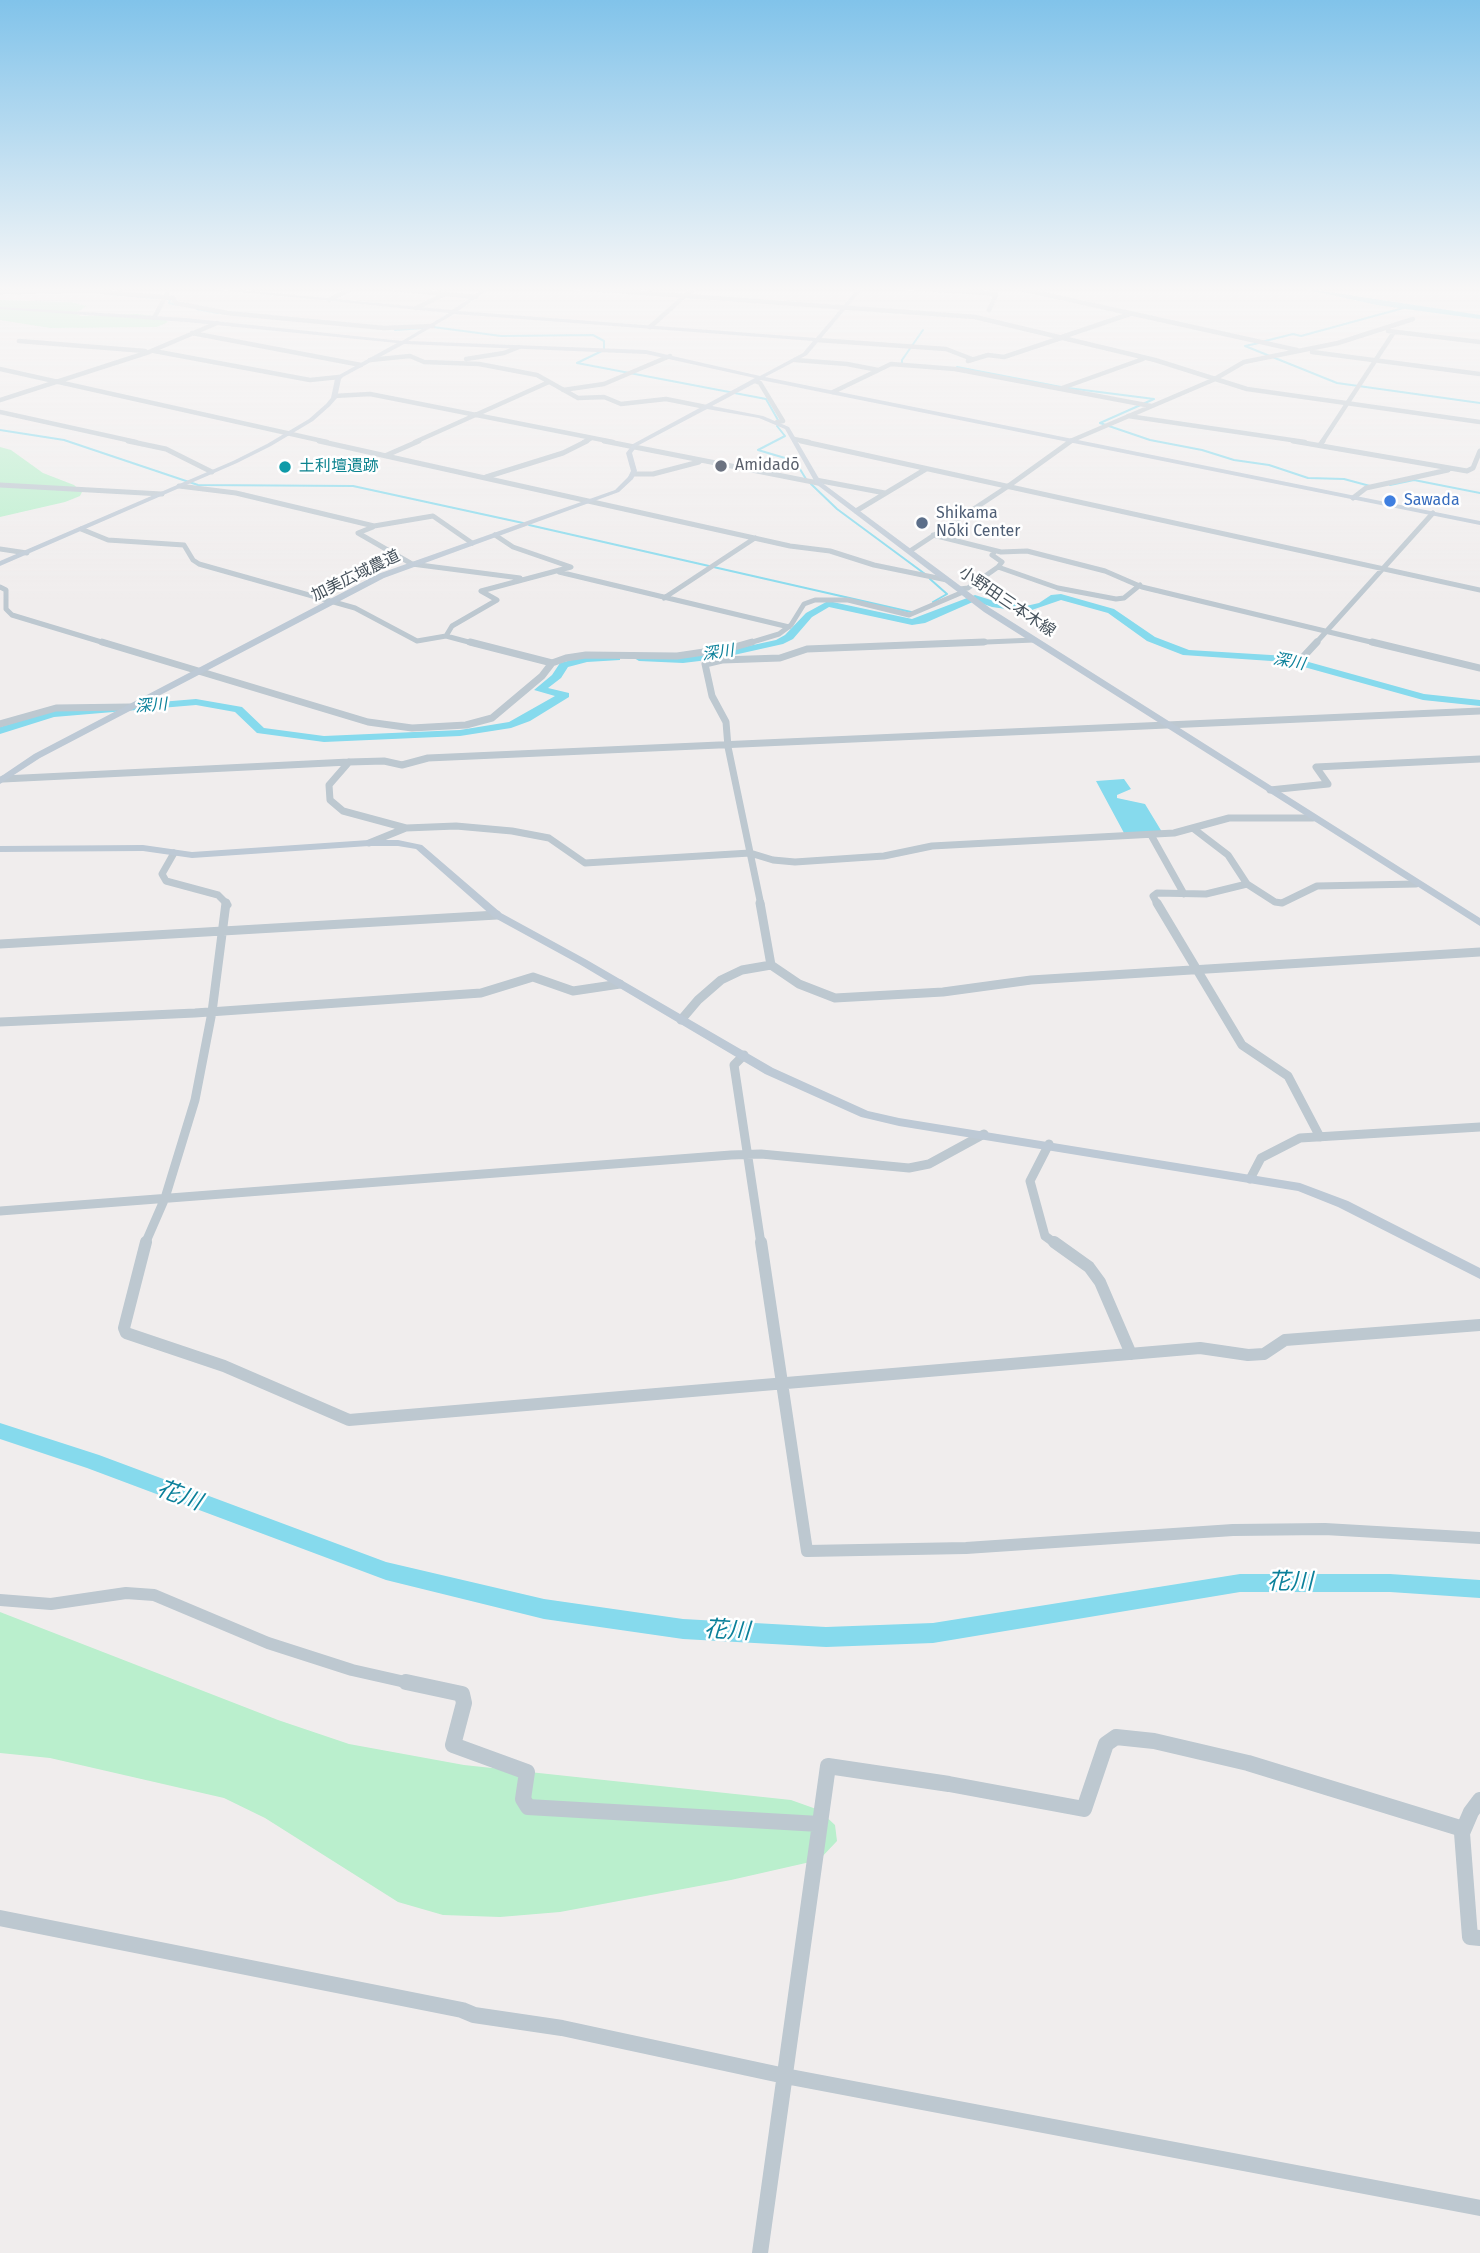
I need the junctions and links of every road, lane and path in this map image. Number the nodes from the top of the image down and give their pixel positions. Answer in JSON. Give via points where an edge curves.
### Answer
{"nodes":[{"id":1,"x":29,"y":391,"type":"edge"},
{"id":2,"x":98,"y":391,"type":"edge"},
{"id":3,"x":335,"y":391,"type":"edge"},
{"id":4,"x":529,"y":391,"type":"edge"},
{"id":5,"x":564,"y":391,"type":"edge"},
{"id":6,"x":737,"y":391,"type":"edge"},
{"id":7,"x":765,"y":391,"type":"edge"},
{"id":8,"x":822,"y":391,"type":"edge"},
{"id":9,"x":837,"y":391,"type":"edge"},
{"id":10,"x":1071,"y":391,"type":"edge"},
{"id":11,"x":1186,"y":391,"type":"edge"},
{"id":12,"x":1264,"y":391,"type":"edge"},
{"id":13,"x":1356,"y":391,"type":"edge"},
{"id":14,"x":833,"y":393,"type":"junction"},
{"id":15,"x":334,"y":396,"type":"junction"},
{"id":16,"x":0,"y":400,"type":"edge"},
{"id":17,"x":1348,"y":403,"type":"junction"},
{"id":18,"x":1151,"y":406,"type":"junction"},
{"id":19,"x":706,"y":407,"type":"junction"},
{"id":20,"x":0,"y":412,"type":"edge"},
{"id":21,"x":476,"y":415,"type":"junction"},
{"id":22,"x":1128,"y":416,"type":"junction"},
{"id":23,"x":777,"y":422,"type":"junction"},
{"id":24,"x":1480,"y":422,"type":"edge"},
{"id":25,"x":288,"y":434,"type":"junction"},
{"id":26,"x":590,"y":439,"type":"junction"},
{"id":27,"x":794,"y":439,"type":"junction"},
{"id":28,"x":1070,"y":440,"type":"junction"},
{"id":29,"x":1320,"y":445,"type":"junction"},
{"id":30,"x":632,"y":447,"type":"junction"},
{"id":31,"x":1480,"y":451,"type":"edge"},
{"id":32,"x":387,"y":455,"type":"junction"},
{"id":33,"x":703,"y":462,"type":"junction"},
{"id":34,"x":926,"y":469,"type":"junction"},
{"id":35,"x":1451,"y":469,"type":"junction"},
{"id":36,"x":212,"y":472,"type":"junction"},
{"id":37,"x":633,"y":474,"type":"junction"},
{"id":38,"x":1480,"y":475,"type":"edge"},
{"id":39,"x":485,"y":477,"type":"junction"},
{"id":40,"x":817,"y":481,"type":"junction"},
{"id":41,"x":183,"y":484,"type":"junction"},
{"id":42,"x":0,"y":485,"type":"edge"},
{"id":43,"x":1007,"y":487,"type":"junction"},
{"id":44,"x":885,"y":493,"type":"junction"},
{"id":45,"x":162,"y":494,"type":"junction"},
{"id":46,"x":1353,"y":498,"type":"junction"},
{"id":47,"x":591,"y":501,"type":"junction"},
{"id":48,"x":856,"y":511,"type":"junction"},
{"id":49,"x":1433,"y":513,"type":"junction"},
{"id":50,"x":1480,"y":523,"type":"edge"},
{"id":51,"x":374,"y":526,"type":"junction"},
{"id":52,"x":81,"y":529,"type":"junction"},
{"id":53,"x":495,"y":535,"type":"junction"},
{"id":54,"x":933,"y":536,"type":"junction"},
{"id":55,"x":755,"y":538,"type":"junction"},
{"id":56,"x":472,"y":543,"type":"junction"},
{"id":57,"x":0,"y":549,"type":"edge"},
{"id":58,"x":909,"y":551,"type":"junction"},
{"id":59,"x":996,"y":551,"type":"junction"},
{"id":60,"x":27,"y":553,"type":"junction"},
{"id":61,"x":0,"y":564,"type":"edge"},
{"id":62,"x":412,"y":564,"type":"junction"},
{"id":63,"x":998,"y":567,"type":"junction"},
{"id":64,"x":1382,"y":569,"type":"junction"},
{"id":65,"x":558,"y":572,"type":"junction"},
{"id":66,"x":528,"y":579,"type":"junction"},
{"id":67,"x":947,"y":580,"type":"junction"},
{"id":68,"x":1140,"y":585,"type":"junction"},
{"id":69,"x":0,"y":587,"type":"edge"},
{"id":70,"x":1480,"y":590,"type":"edge"},
{"id":71,"x":966,"y":595,"type":"junction"},
{"id":72,"x":664,"y":598,"type":"junction"},
{"id":73,"x":333,"y":602,"type":"junction"},
{"id":74,"x":12,"y":615,"type":"junction"},
{"id":75,"x":0,"y":619,"type":"edge"},
{"id":76,"x":789,"y":627,"type":"junction"},
{"id":77,"x":1326,"y":630,"type":"junction"},
{"id":78,"x":446,"y":636,"type":"junction"},
{"id":79,"x":1034,"y":640,"type":"junction"},
{"id":80,"x":1304,"y":656,"type":"dead end"},
{"id":81,"x":552,"y":663,"type":"junction"},
{"id":82,"x":1480,"y":668,"type":"edge"},
{"id":83,"x":200,"y":671,"type":"junction"},
{"id":84,"x":130,"y":707,"type":"junction"},
{"id":85,"x":1480,"y":711,"type":"edge"},
{"id":86,"x":0,"y":724,"type":"edge"},
{"id":87,"x":1168,"y":725,"type":"junction"},
{"id":88,"x":728,"y":747,"type":"junction"},
{"id":89,"x":1480,"y":759,"type":"edge"},
{"id":90,"x":349,"y":762,"type":"junction"},
{"id":91,"x":1,"y":780,"type":"edge"},
{"id":92,"x":1270,"y":790,"type":"junction"},
{"id":93,"x":1313,"y":818,"type":"junction"},
{"id":94,"x":406,"y":828,"type":"junction"},
{"id":95,"x":1194,"y":829,"type":"junction"},
{"id":96,"x":1151,"y":835,"type":"junction"},
{"id":97,"x":369,"y":843,"type":"junction"},
{"id":98,"x":0,"y":849,"type":"edge"},
{"id":99,"x":174,"y":853,"type":"junction"},
{"id":100,"x":750,"y":853,"type":"junction"},
{"id":101,"x":1247,"y":884,"type":"junction"},
{"id":102,"x":1416,"y":884,"type":"junction"},
{"id":103,"x":1184,"y":894,"type":"junction"},
{"id":104,"x":496,"y":915,"type":"junction"},
{"id":105,"x":1480,"y":923,"type":"edge"},
{"id":106,"x":222,"y":932,"type":"junction"},
{"id":107,"x":0,"y":944,"type":"edge"},
{"id":108,"x":1475,"y":953,"type":"edge"},
{"id":109,"x":1480,"y":963,"type":"edge"},
{"id":110,"x":771,"y":965,"type":"junction"},
{"id":111,"x":1199,"y":970,"type":"junction"},
{"id":112,"x":620,"y":984,"type":"junction"},
{"id":113,"x":212,"y":1012,"type":"junction"},
{"id":114,"x":681,"y":1020,"type":"junction"},
{"id":115,"x":0,"y":1022,"type":"edge"},
{"id":116,"x":744,"y":1055,"type":"junction"},
{"id":117,"x":1480,"y":1126,"type":"edge"},
{"id":118,"x":984,"y":1134,"type":"junction"},
{"id":119,"x":1320,"y":1137,"type":"junction"},
{"id":120,"x":1049,"y":1144,"type":"junction"},
{"id":121,"x":748,"y":1154,"type":"junction"},
{"id":122,"x":1250,"y":1179,"type":"junction"},
{"id":123,"x":165,"y":1198,"type":"junction"},
{"id":124,"x":0,"y":1212,"type":"edge"},
{"id":125,"x":1480,"y":1274,"type":"edge"},
{"id":126,"x":1480,"y":1325,"type":"edge"},
{"id":127,"x":1131,"y":1354,"type":"junction"},
{"id":128,"x":782,"y":1384,"type":"junction"},
{"id":129,"x":1480,"y":1538,"type":"edge"},
{"id":130,"x":0,"y":1600,"type":"edge"},
{"id":131,"x":1480,"y":1800,"type":"edge"},
{"id":132,"x":819,"y":1824,"type":"junction"},
{"id":133,"x":1463,"y":1829,"type":"junction"},
{"id":134,"x":0,"y":1918,"type":"edge"},
{"id":135,"x":1480,"y":1938,"type":"edge"},
{"id":136,"x":785,"y":2076,"type":"junction"},
{"id":137,"x":1480,"y":2208,"type":"edge"},
{"id":138,"x":760,"y":2253,"type":"edge"}],
"edges":[{"from":1,"to":16,"type":"street"},
{"from":2,"to":25,"type":"street"},
{"from":3,"to":15,"type":"street"},
{"from":4,"to":21,"type":"street"},
{"from":5,"to":19,"type":"street","via":[[621,404],[663,399]]},
{"from":6,"to":19,"type":"street"},
{"from":7,"to":23,"type":"street","via":[[783,421]]},
{"from":8,"to":14,"type":"street"},
{"from":9,"to":14,"type":"street"},
{"from":10,"to":18,"type":"street"},
{"from":11,"to":18,"type":"street"},
{"from":12,"to":17,"type":"street"},
{"from":13,"to":17,"type":"street"},
{"from":14,"to":28,"type":"street"},
{"from":15,"to":21,"type":"street","via":[[370,394]]},
{"from":15,"to":25,"type":"street"},
{"from":17,"to":24,"type":"street"},
{"from":17,"to":29,"type":"street"},
{"from":18,"to":22,"type":"street"},
{"from":19,"to":23,"type":"street"},
{"from":19,"to":30,"type":"street"},
{"from":20,"to":36,"type":"street","via":[[159,447]]},
{"from":21,"to":26,"type":"street"},
{"from":21,"to":32,"type":"street"},
{"from":22,"to":28,"type":"street"},
{"from":22,"to":29,"type":"street"},
{"from":23,"to":27,"type":"street","name":"小野田三本木線"},
{"from":25,"to":32,"type":"street"},
{"from":25,"to":36,"type":"street"},
{"from":26,"to":30,"type":"street"},
{"from":26,"to":39,"type":"street","via":[[563,453]]},
{"from":27,"to":34,"type":"street"},
{"from":27,"to":40,"type":"street","name":"小野田三本木線"},
{"from":28,"to":43,"type":"street"},
{"from":28,"to":46,"type":"street"},
{"from":29,"to":35,"type":"street"},
{"from":30,"to":33,"type":"street"},
{"from":30,"to":37,"type":"street"},
{"from":31,"to":35,"type":"street","via":[[1471,471]]},
{"from":32,"to":39,"type":"street"},
{"from":33,"to":37,"type":"street"},
{"from":33,"to":40,"type":"street"},
{"from":34,"to":43,"type":"street"},
{"from":34,"to":44,"type":"street"},
{"from":35,"to":38,"type":"street"},
{"from":35,"to":46,"type":"street","via":[[1373,486]]},
{"from":36,"to":41,"type":"street"},
{"from":37,"to":47,"type":"street","name":"加美広域農道","via":[[617,491]]},
{"from":39,"to":47,"type":"street"},
{"from":40,"to":44,"type":"street"},
{"from":40,"to":48,"type":"street","name":"小野田三本木線"},
{"from":41,"to":45,"type":"street"},
{"from":41,"to":51,"type":"street"},
{"from":42,"to":45,"type":"street"},
{"from":43,"to":54,"type":"street"},
{"from":43,"to":64,"type":"street"},
{"from":44,"to":48,"type":"street"},
{"from":45,"to":52,"type":"street"},
{"from":46,"to":49,"type":"street"},
{"from":47,"to":53,"type":"street","name":"加美広域農道"},
{"from":47,"to":55,"type":"street"},
{"from":48,"to":58,"type":"street","name":"小野田三本木線"},
{"from":49,"to":50,"type":"street"},
{"from":49,"to":64,"type":"street"},
{"from":51,"to":56,"type":"street","via":[[433,516]]},
{"from":51,"to":62,"type":"street","via":[[358,533]]},
{"from":52,"to":60,"type":"street"},
{"from":52,"to":73,"type":"street","via":[[108,540],[184,545],[199,564]]},
{"from":53,"to":56,"type":"street","name":"加美広域農道"},
{"from":53,"to":65,"type":"street","via":[[513,547],[571,566]]},
{"from":54,"to":58,"type":"street"},
{"from":54,"to":59,"type":"street"},
{"from":55,"to":67,"type":"street"},
{"from":55,"to":72,"type":"street"},
{"from":56,"to":62,"type":"street","name":"加美広域農道"},
{"from":57,"to":60,"type":"street"},
{"from":58,"to":67,"type":"street","name":"小野田三本木線"},
{"from":59,"to":63,"type":"street","via":[[992,555],[1002,562]]},
{"from":59,"to":68,"type":"street","via":[[1027,551]]},
{"from":60,"to":61,"type":"street"},
{"from":62,"to":66,"type":"street"},
{"from":62,"to":73,"type":"street","name":"加美広域農道"},
{"from":63,"to":68,"type":"street","via":[[1058,587],[1116,599]]},
{"from":63,"to":71,"type":"street","via":[[968,588]]},
{"from":64,"to":70,"type":"street"},
{"from":64,"to":77,"type":"street"},
{"from":65,"to":66,"type":"street"},
{"from":65,"to":72,"type":"street"},
{"from":66,"to":78,"type":"street","via":[[481,591],[497,600],[452,626]]},
{"from":67,"to":71,"type":"street","name":"小野田三本木線"},
{"from":68,"to":77,"type":"street"},
{"from":69,"to":74,"type":"street","via":[[6,590],[6,609]]},
{"from":71,"to":76,"type":"street","via":[[909,615],[848,600],[815,600],[804,604]]},
{"from":71,"to":79,"type":"street","name":"小野田三本木線"},
{"from":72,"to":76,"type":"street"},
{"from":73,"to":78,"type":"street","via":[[362,611],[417,641]]},
{"from":73,"to":83,"type":"street","name":"加美広域農道"},
{"from":74,"to":75,"type":"street"},
{"from":74,"to":83,"type":"street"},
{"from":76,"to":81,"type":"street","via":[[769,638],[731,648],[677,656],[576,655]]},
{"from":77,"to":80,"type":"street"},
{"from":77,"to":82,"type":"street"},
{"from":78,"to":81,"type":"street"},
{"from":79,"to":87,"type":"street","name":"小野田三本木線"},
{"from":79,"to":88,"type":"street","via":[[807,649],[780,658],[708,662],[705,669],[715,703],[723,711]]},
{"from":81,"to":83,"type":"street","via":[[492,718],[444,727],[383,725]]},
{"from":83,"to":84,"type":"street","name":"加美広域農道"},
{"from":84,"to":86,"type":"street","via":[[56,708]]},
{"from":84,"to":91,"type":"street","name":"加美広域農道"},
{"from":85,"to":87,"type":"street"},
{"from":87,"to":88,"type":"street"},
{"from":87,"to":92,"type":"street","name":"小野田三本木線"},
{"from":88,"to":90,"type":"street","via":[[428,758],[402,765]]},
{"from":88,"to":100,"type":"street"},
{"from":89,"to":92,"type":"street","via":[[1316,767],[1328,784]]},
{"from":90,"to":91,"type":"street"},
{"from":90,"to":94,"type":"street","via":[[329,785],[331,800],[343,811]]},
{"from":92,"to":93,"type":"street","name":"小野田三本木線"},
{"from":93,"to":95,"type":"street","via":[[1229,818]]},
{"from":93,"to":102,"type":"street","name":"小野田三本木線"},
{"from":94,"to":97,"type":"street"},
{"from":94,"to":100,"type":"street","via":[[456,826],[534,834],[558,842],[585,863]]},
{"from":95,"to":96,"type":"street"},
{"from":95,"to":101,"type":"street","via":[[1228,855]]},
{"from":96,"to":100,"type":"street","via":[[932,846],[884,856],[795,862]]},
{"from":96,"to":103,"type":"street"},
{"from":97,"to":99,"type":"street"},
{"from":97,"to":104,"type":"street","via":[[419,847]]},
{"from":98,"to":99,"type":"street","via":[[143,848]]},
{"from":99,"to":106,"type":"street","via":[[163,878],[169,884],[226,900]]},
{"from":100,"to":110,"type":"street"},
{"from":101,"to":102,"type":"street","via":[[1282,903],[1317,886]]},
{"from":101,"to":103,"type":"street"},
{"from":102,"to":105,"type":"street","name":"小野田三本木線"},
{"from":103,"to":111,"type":"street","via":[[1153,896]]},
{"from":104,"to":106,"type":"street"},
{"from":104,"to":112,"type":"street"},
{"from":106,"to":107,"type":"street"},
{"from":106,"to":113,"type":"street"},
{"from":108,"to":109,"type":"street"},
{"from":108,"to":111,"type":"street"},
{"from":110,"to":111,"type":"street","via":[[815,992],[835,998]]},
{"from":110,"to":114,"type":"street","via":[[742,970],[721,980]]},
{"from":111,"to":119,"type":"street","via":[[1242,1045],[1288,1076]]},
{"from":112,"to":113,"type":"street","via":[[573,991],[533,977],[481,993]]},
{"from":112,"to":114,"type":"street"},
{"from":113,"to":115,"type":"street"},
{"from":113,"to":123,"type":"street","via":[[195,1100]]},
{"from":114,"to":116,"type":"street"},
{"from":116,"to":118,"type":"street","via":[[769,1071],[866,1114]]},
{"from":116,"to":121,"type":"street","via":[[734,1065]]},
{"from":117,"to":119,"type":"street"},
{"from":118,"to":120,"type":"street"},
{"from":118,"to":121,"type":"street","via":[[929,1164],[909,1168]]},
{"from":119,"to":122,"type":"street","via":[[1295,1139],[1266,1154]]},
{"from":120,"to":122,"type":"street"},
{"from":120,"to":127,"type":"street","via":[[1030,1181],[1038,1220],[1045,1236],[1089,1267],[1100,1282]]},
{"from":121,"to":123,"type":"street"},
{"from":121,"to":128,"type":"street"},
{"from":122,"to":125,"type":"street","via":[[1300,1187],[1343,1204]]},
{"from":123,"to":124,"type":"street"},
{"from":123,"to":128,"type":"street","via":[[148,1234],[125,1333],[224,1366],[349,1420]]},
{"from":126,"to":127,"type":"street","via":[[1285,1340],[1264,1354],[1200,1348]]},
{"from":127,"to":128,"type":"street"},
{"from":128,"to":129,"type":"street","via":[[807,1552],[966,1548],[1233,1530],[1337,1529]]},
{"from":130,"to":132,"type":"street","via":[[51,1605],[126,1593],[154,1595],[292,1651],[352,1670],[462,1694],[464,1703],[453,1745],[527,1772],[523,1799],[528,1807]]},
{"from":131,"to":133,"type":"street"},
{"from":132,"to":133,"type":"street","via":[[828,1766],[1084,1809],[1106,1744],[1116,1737],[1248,1763]]},
{"from":132,"to":136,"type":"street"},
{"from":133,"to":135,"type":"street","via":[[1471,1937]]},
{"from":134,"to":136,"type":"street"},
{"from":136,"to":137,"type":"street"},
{"from":136,"to":138,"type":"street"}]}
